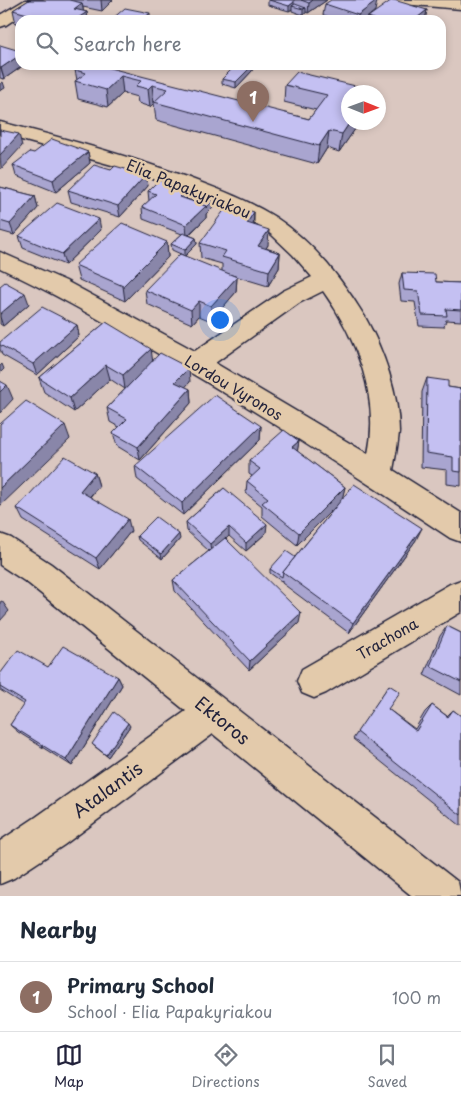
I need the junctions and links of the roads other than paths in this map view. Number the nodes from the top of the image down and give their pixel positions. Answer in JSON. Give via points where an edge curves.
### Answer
{"nodes":[{"id":1,"x":36,"y":0,"type":"edge"},
{"id":2,"x":402,"y":0,"type":"edge"},
{"id":3,"x":461,"y":4,"type":"edge"},
{"id":4,"x":0,"y":9,"type":"edge"},
{"id":5,"x":15,"y":13,"type":"junction"},
{"id":6,"x":0,"y":22,"type":"edge"},
{"id":7,"x":0,"y":128,"type":"edge"},
{"id":8,"x":0,"y":259,"type":"edge"},
{"id":9,"x":327,"y":279,"type":"junction"},
{"id":10,"x":196,"y":363,"type":"junction"},
{"id":11,"x":378,"y":474,"type":"junction"},
{"id":12,"x":461,"y":529,"type":"edge"},
{"id":13,"x":0,"y":548,"type":"edge"},
{"id":14,"x":461,"y":596,"type":"edge"},
{"id":15,"x":314,"y":681,"type":"dead end"},
{"id":16,"x":213,"y":713,"type":"junction"},
{"id":17,"x":0,"y":864,"type":"edge"},
{"id":18,"x":444,"y":896,"type":"edge"}],
"edges":[{"from":1,"to":5,"type":"street"},
{"from":2,"to":3,"type":"street"},
{"from":4,"to":5,"type":"street"},
{"from":5,"to":6,"type":"street"},
{"from":7,"to":9,"type":"street","name":"Elia Papakyriakou","via":[[142,167],[248,210],[296,245]]},
{"from":8,"to":10,"type":"street","name":"Lordou Vyronos","via":[[49,280]]},
{"from":9,"to":10,"type":"street","via":[[298,293]]},
{"from":9,"to":11,"type":"street","name":"Elia Papakyriakou","via":[[359,326],[372,355],[380,386],[385,433]]},
{"from":10,"to":11,"type":"street","name":"Lordou Vyronos"},
{"from":11,"to":12,"type":"street","name":"Lordou Vyronos"},
{"from":13,"to":16,"type":"street","name":"Ektoros","via":[[40,574]]},
{"from":14,"to":15,"type":"street","name":"Trachona"},
{"from":16,"to":17,"type":"street","name":"Atalantis"},
{"from":16,"to":18,"type":"street","name":"Ektoros"}]}
